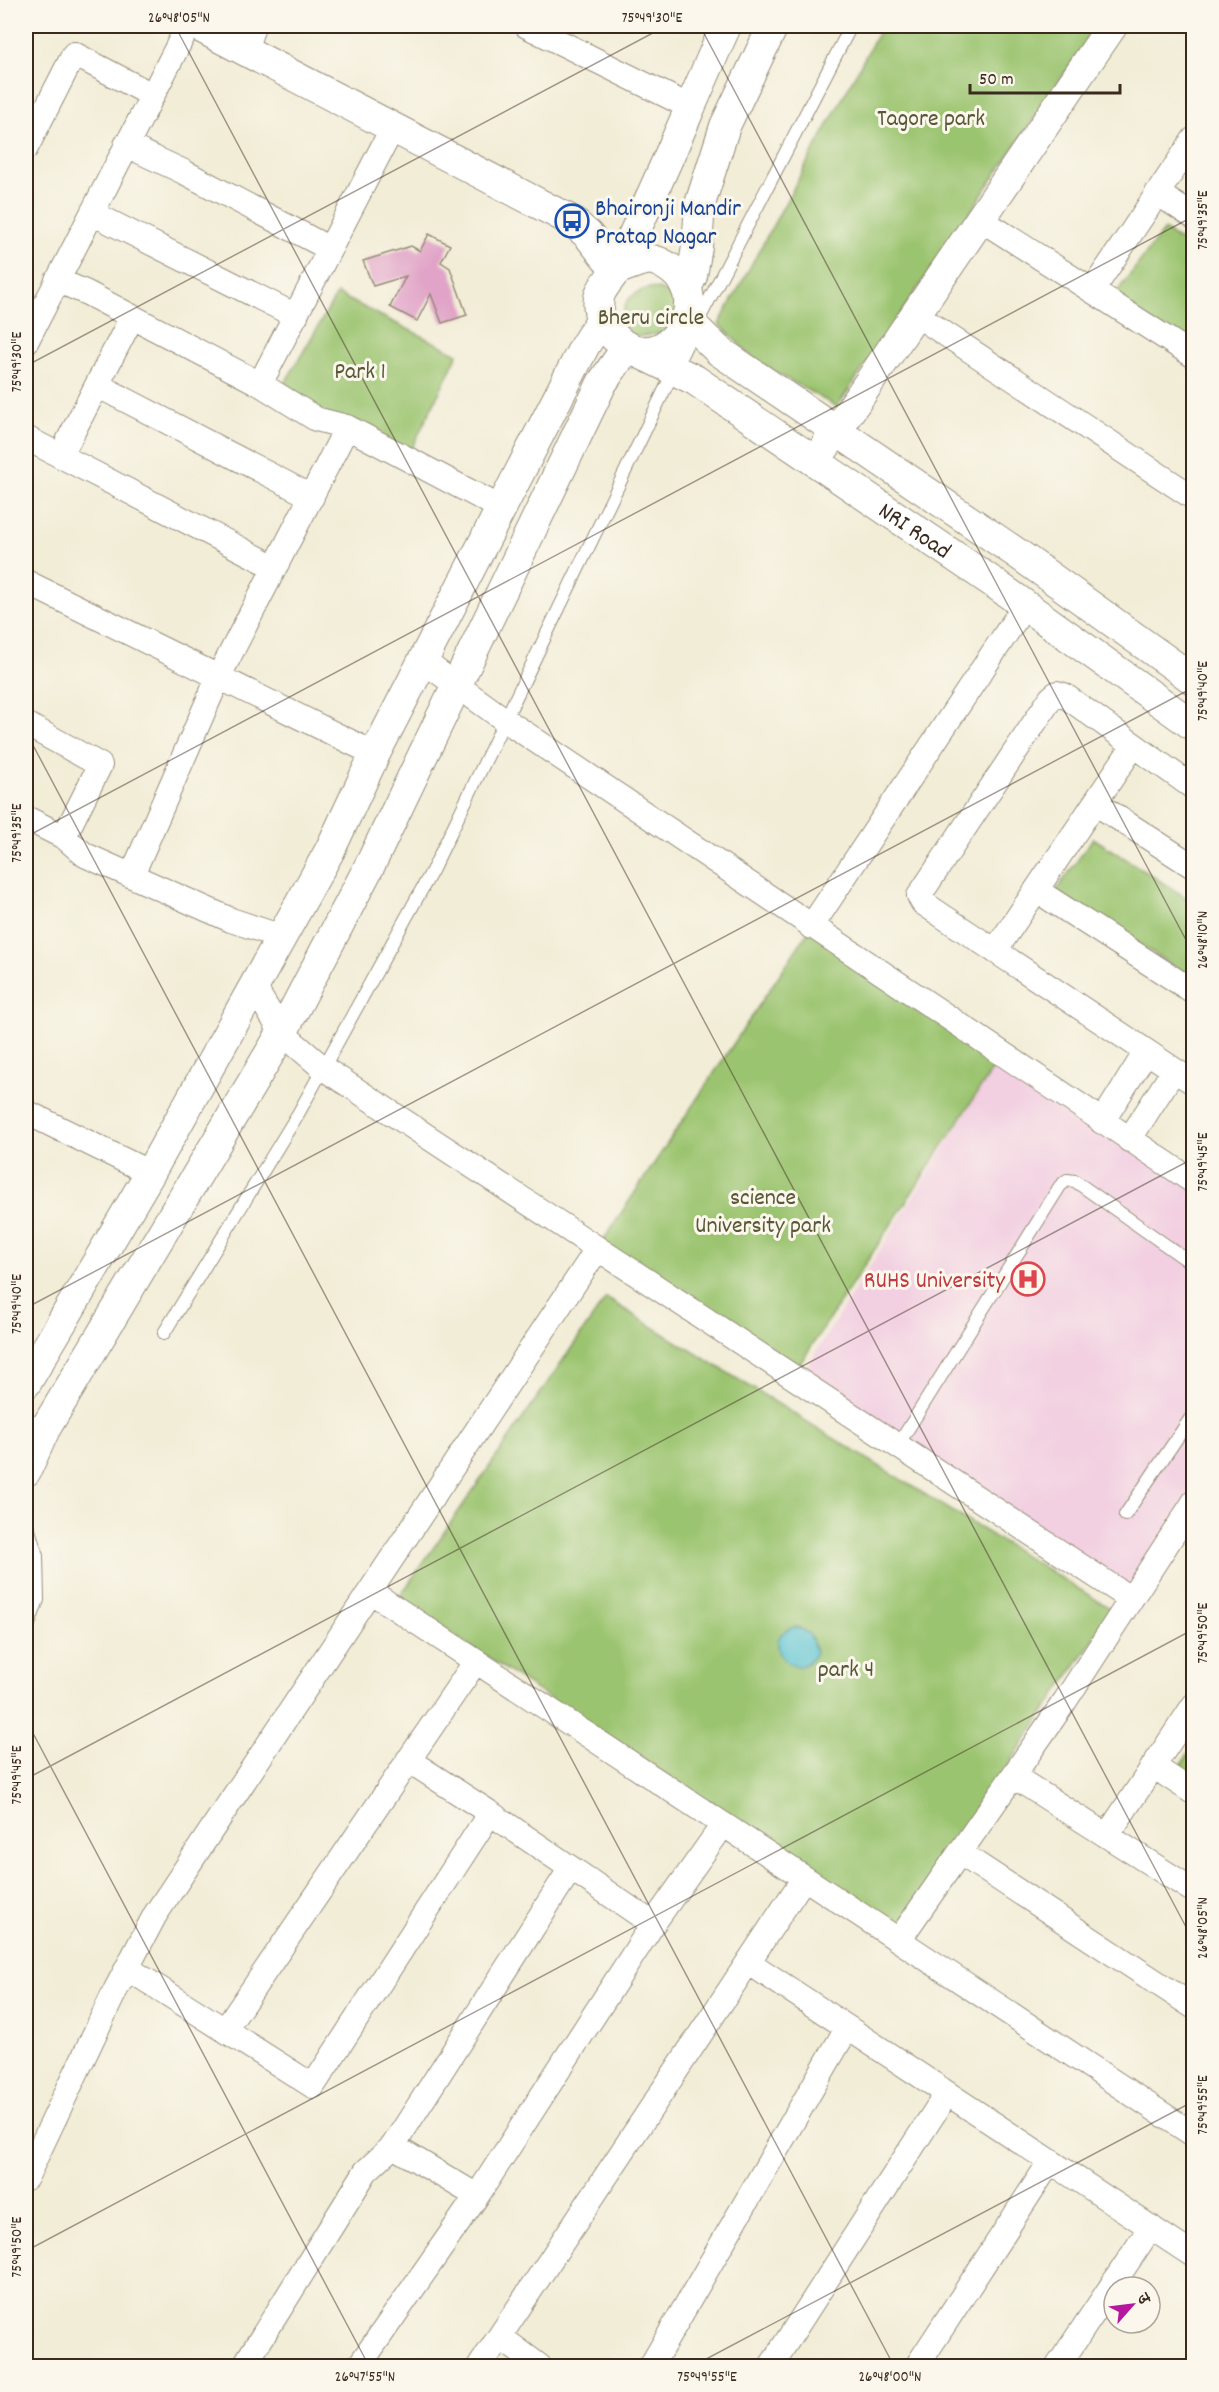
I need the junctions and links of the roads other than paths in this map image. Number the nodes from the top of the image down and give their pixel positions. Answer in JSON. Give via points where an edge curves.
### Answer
{"nodes":[{"id":1,"x":188,"y":26,"type":"edge"},
{"id":2,"x":198,"y":26,"type":"edge"},
{"id":3,"x":726,"y":26,"type":"edge"},
{"id":4,"x":773,"y":26,"type":"edge"},
{"id":5,"x":851,"y":26,"type":"edge"},
{"id":6,"x":1112,"y":26,"type":"edge"},
{"id":7,"x":539,"y":28,"type":"edge"},
{"id":8,"x":249,"y":38,"type":"edge"},
{"id":9,"x":152,"y":95,"type":"junction"},
{"id":10,"x":690,"y":107,"type":"junction"},
{"id":11,"x":393,"y":127,"type":"junction"},
{"id":12,"x":1194,"y":139,"type":"edge"},
{"id":13,"x":126,"y":145,"type":"junction"},
{"id":14,"x":26,"y":148,"type":"edge"},
{"id":15,"x":1157,"y":193,"type":"junction"},
{"id":16,"x":92,"y":213,"type":"junction"},
{"id":17,"x":1194,"y":217,"type":"edge"},
{"id":18,"x":980,"y":219,"type":"junction"},
{"id":19,"x":572,"y":220,"type":"junction"},
{"id":20,"x":636,"y":229,"type":"junction"},
{"id":21,"x":330,"y":249,"type":"junction"},
{"id":22,"x":616,"y":270,"type":"junction"},
{"id":23,"x":57,"y":280,"type":"junction"},
{"id":24,"x":686,"y":288,"type":"junction"},
{"id":25,"x":1092,"y":291,"type":"junction"},
{"id":26,"x":915,"y":314,"type":"junction"},
{"id":27,"x":132,"y":316,"type":"junction"},
{"id":28,"x":296,"y":316,"type":"junction"},
{"id":29,"x":601,"y":320,"type":"junction"},
{"id":30,"x":691,"y":324,"type":"junction"},
{"id":31,"x":27,"y":337,"type":"edge"},
{"id":32,"x":627,"y":347,"type":"junction"},
{"id":33,"x":1194,"y":356,"type":"edge"},
{"id":34,"x":675,"y":371,"type":"junction"},
{"id":35,"x":260,"y":384,"type":"junction"},
{"id":36,"x":97,"y":385,"type":"junction"},
{"id":37,"x":348,"y":427,"type":"junction"},
{"id":38,"x":836,"y":430,"type":"junction"},
{"id":39,"x":26,"y":438,"type":"edge"},
{"id":40,"x":61,"y":455,"type":"junction"},
{"id":41,"x":815,"y":462,"type":"junction"},
{"id":42,"x":312,"y":497,"type":"junction"},
{"id":43,"x":1194,"y":498,"type":"edge"},
{"id":44,"x":501,"y":508,"type":"junction"},
{"id":45,"x":275,"y":567,"type":"junction"},
{"id":46,"x":26,"y":582,"type":"edge"},
{"id":47,"x":1025,"y":605,"type":"junction"},
{"id":48,"x":423,"y":661,"type":"junction"},
{"id":49,"x":219,"y":676,"type":"junction"},
{"id":50,"x":1194,"y":680,"type":"edge"},
{"id":51,"x":456,"y":683,"type":"junction"},
{"id":52,"x":505,"y":720,"type":"junction"},
{"id":53,"x":26,"y":724,"type":"edge"},
{"id":54,"x":1194,"y":726,"type":"edge"},
{"id":55,"x":1134,"y":745,"type":"junction"},
{"id":56,"x":375,"y":754,"type":"junction"},
{"id":57,"x":1194,"y":788,"type":"edge"},
{"id":58,"x":1095,"y":802,"type":"junction"},
{"id":59,"x":26,"y":818,"type":"edge"},
{"id":60,"x":64,"y":837,"type":"junction"},
{"id":61,"x":1194,"y":867,"type":"edge"},
{"id":62,"x":132,"y":875,"type":"junction"},
{"id":63,"x":1036,"y":890,"type":"junction"},
{"id":64,"x":811,"y":927,"type":"junction"},
{"id":65,"x":282,"y":937,"type":"junction"},
{"id":66,"x":995,"y":951,"type":"junction"},
{"id":67,"x":254,"y":987,"type":"junction"},
{"id":68,"x":1194,"y":992,"type":"edge"},
{"id":69,"x":282,"y":1033,"type":"junction"},
{"id":70,"x":1146,"y":1052,"type":"junction"},
{"id":71,"x":323,"y":1068,"type":"junction"},
{"id":72,"x":1184,"y":1076,"type":"edge"},
{"id":73,"x":26,"y":1112,"type":"edge"},
{"id":74,"x":1102,"y":1122,"type":"junction"},
{"id":75,"x":1129,"y":1140,"type":"junction"},
{"id":76,"x":150,"y":1173,"type":"junction"},
{"id":77,"x":1194,"y":1182,"type":"edge"},
{"id":78,"x":598,"y":1248,"type":"junction"},
{"id":79,"x":1194,"y":1265,"type":"edge"},
{"id":80,"x":164,"y":1333,"type":"dead end"},
{"id":81,"x":26,"y":1383,"type":"edge"},
{"id":82,"x":1194,"y":1413,"type":"edge"},
{"id":83,"x":35,"y":1424,"type":"edge"},
{"id":84,"x":897,"y":1445,"type":"junction"},
{"id":85,"x":26,"y":1471,"type":"edge"},
{"id":86,"x":1194,"y":1502,"type":"edge"},
{"id":87,"x":1125,"y":1515,"type":"dead end"},
{"id":88,"x":26,"y":1520,"type":"edge"},
{"id":89,"x":371,"y":1592,"type":"junction"},
{"id":90,"x":1131,"y":1599,"type":"junction"},
{"id":91,"x":26,"y":1632,"type":"edge"},
{"id":92,"x":476,"y":1661,"type":"junction"},
{"id":93,"x":1194,"y":1705,"type":"edge"},
{"id":94,"x":408,"y":1760,"type":"junction"},
{"id":95,"x":1153,"y":1766,"type":"junction"},
{"id":96,"x":1013,"y":1776,"type":"junction"},
{"id":97,"x":1194,"y":1793,"type":"edge"},
{"id":98,"x":490,"y":1813,"type":"junction"},
{"id":99,"x":723,"y":1825,"type":"junction"},
{"id":100,"x":1107,"y":1836,"type":"junction"},
{"id":101,"x":960,"y":1853,"type":"junction"},
{"id":102,"x":571,"y":1869,"type":"junction"},
{"id":103,"x":804,"y":1878,"type":"junction"},
{"id":104,"x":1194,"y":1891,"type":"edge"},
{"id":105,"x":653,"y":1924,"type":"junction"},
{"id":106,"x":899,"y":1940,"type":"junction"},
{"id":107,"x":748,"y":1962,"type":"junction"},
{"id":108,"x":127,"y":1968,"type":"junction"},
{"id":109,"x":1194,"y":2007,"type":"edge"},
{"id":110,"x":848,"y":2028,"type":"junction"},
{"id":111,"x":225,"y":2030,"type":"junction"},
{"id":112,"x":947,"y":2093,"type":"junction"},
{"id":113,"x":1194,"y":2135,"type":"edge"},
{"id":114,"x":393,"y":2146,"type":"junction"},
{"id":115,"x":1050,"y":2162,"type":"junction"},
{"id":116,"x":26,"y":2178,"type":"edge"},
{"id":117,"x":477,"y":2196,"type":"junction"},
{"id":118,"x":1151,"y":2227,"type":"junction"},
{"id":119,"x":1194,"y":2256,"type":"edge"},
{"id":120,"x":500,"y":2337,"type":"junction"},
{"id":121,"x":244,"y":2367,"type":"edge"},
{"id":122,"x":359,"y":2367,"type":"edge"},
{"id":123,"x":480,"y":2367,"type":"edge"},
{"id":124,"x":539,"y":2367,"type":"edge"},
{"id":125,"x":651,"y":2367,"type":"edge"},
{"id":126,"x":771,"y":2367,"type":"edge"},
{"id":127,"x":917,"y":2367,"type":"edge"},
{"id":128,"x":1059,"y":2367,"type":"edge"}],
"edges":[{"from":1,"to":9,"type":"street"},
{"from":2,"to":8,"type":"street"},
{"from":3,"to":10,"type":"street"},
{"from":4,"to":24,"type":"street","via":[[725,126],[700,204],[697,247]]},
{"from":5,"to":30,"type":"lane"},
{"from":6,"to":18,"type":"street"},
{"from":7,"to":10,"type":"street"},
{"from":8,"to":11,"type":"street"},
{"from":9,"to":13,"type":"street"},
{"from":9,"to":14,"type":"street","via":[[74,54]]},
{"from":10,"to":20,"type":"street"},
{"from":11,"to":19,"type":"street"},
{"from":11,"to":21,"type":"street"},
{"from":12,"to":15,"type":"street"},
{"from":13,"to":16,"type":"street"},
{"from":13,"to":21,"type":"street"},
{"from":15,"to":17,"type":"street"},
{"from":15,"to":25,"type":"street"},
{"from":16,"to":23,"type":"street"},
{"from":16,"to":28,"type":"street"},
{"from":18,"to":25,"type":"street"},
{"from":18,"to":26,"type":"street"},
{"from":19,"to":20,"type":"street","via":[[617,237]]},
{"from":19,"to":22,"type":"street"},
{"from":20,"to":22,"type":"street"},
{"from":21,"to":28,"type":"street"},
{"from":22,"to":24,"type":"street","via":[[647,259],[677,273]]},
{"from":22,"to":29,"type":"street","via":[[600,294]]},
{"from":23,"to":27,"type":"street"},
{"from":23,"to":31,"type":"street"},
{"from":24,"to":30,"type":"street"},
{"from":25,"to":33,"type":"street"},
{"from":26,"to":38,"type":"street"},
{"from":26,"to":43,"type":"street"},
{"from":27,"to":35,"type":"street"},
{"from":27,"to":36,"type":"street"},
{"from":28,"to":35,"type":"street"},
{"from":29,"to":32,"type":"street","via":[[605,329]]},
{"from":29,"to":44,"type":"street"},
{"from":30,"to":32,"type":"street","via":[[663,347],[645,351]]},
{"from":30,"to":34,"type":"lane"},
{"from":30,"to":38,"type":"street","name":"NRI Road","via":[[719,351]]},
{"from":32,"to":34,"type":"street","name":"NRI Road"},
{"from":32,"to":51,"type":"street","via":[[602,383]]},
{"from":34,"to":41,"type":"street","name":"NRI Road","via":[[695,380]]},
{"from":34,"to":52,"type":"lane"},
{"from":35,"to":37,"type":"street","via":[[316,419]]},
{"from":36,"to":40,"type":"street"},
{"from":36,"to":42,"type":"street"},
{"from":37,"to":42,"type":"street"},
{"from":37,"to":44,"type":"street"},
{"from":38,"to":41,"type":"street"},
{"from":38,"to":50,"type":"street","name":"NRI Road"},
{"from":39,"to":40,"type":"street"},
{"from":40,"to":45,"type":"street"},
{"from":41,"to":47,"type":"street","name":"NRI Road"},
{"from":42,"to":45,"type":"street"},
{"from":44,"to":48,"type":"street"},
{"from":45,"to":49,"type":"street"},
{"from":46,"to":49,"type":"street"},
{"from":47,"to":54,"type":"street","name":"NRI Road"},
{"from":47,"to":64,"type":"street"},
{"from":48,"to":51,"type":"street"},
{"from":48,"to":56,"type":"street"},
{"from":49,"to":56,"type":"street"},
{"from":49,"to":62,"type":"street"},
{"from":51,"to":52,"type":"street"},
{"from":51,"to":69,"type":"street","via":[[371,863]]},
{"from":52,"to":64,"type":"street"},
{"from":52,"to":71,"type":"lane","via":[[433,869]]},
{"from":53,"to":60,"type":"street","via":[[100,765]]},
{"from":55,"to":57,"type":"street"},
{"from":55,"to":58,"type":"street"},
{"from":55,"to":66,"type":"street","via":[[1064,695],[1057,693],[1051,698],[918,896]]},
{"from":56,"to":65,"type":"street","via":[[330,850]]},
{"from":58,"to":61,"type":"street"},
{"from":58,"to":63,"type":"street"},
{"from":59,"to":60,"type":"street"},
{"from":60,"to":62,"type":"street","via":[[85,855]]},
{"from":62,"to":65,"type":"street","via":[[231,920]]},
{"from":63,"to":66,"type":"street"},
{"from":63,"to":68,"type":"street"},
{"from":64,"to":74,"type":"street"},
{"from":65,"to":67,"type":"street"},
{"from":66,"to":70,"type":"street"},
{"from":67,"to":69,"type":"street"},
{"from":67,"to":76,"type":"street"},
{"from":69,"to":71,"type":"street"},
{"from":69,"to":83,"type":"street"},
{"from":70,"to":72,"type":"street"},
{"from":70,"to":74,"type":"street"},
{"from":71,"to":78,"type":"street"},
{"from":71,"to":80,"type":"lane"},
{"from":72,"to":75,"type":"street"},
{"from":73,"to":76,"type":"street"},
{"from":74,"to":75,"type":"street"},
{"from":75,"to":77,"type":"street"},
{"from":76,"to":81,"type":"street"},
{"from":78,"to":84,"type":"street"},
{"from":78,"to":89,"type":"street"},
{"from":79,"to":84,"type":"lane","via":[[1075,1181],[1067,1180]]},
{"from":82,"to":87,"type":"lane"},
{"from":83,"to":85,"type":"street"},
{"from":84,"to":90,"type":"street"},
{"from":86,"to":90,"type":"street"},
{"from":88,"to":91,"type":"lane","via":[[36,1556],[38,1600]]},
{"from":89,"to":92,"type":"street"},
{"from":89,"to":108,"type":"street","via":[[155,1915]]},
{"from":90,"to":96,"type":"street"},
{"from":92,"to":94,"type":"street"},
{"from":92,"to":99,"type":"street"},
{"from":93,"to":95,"type":"street"},
{"from":94,"to":98,"type":"street"},
{"from":94,"to":111,"type":"street"},
{"from":95,"to":97,"type":"street"},
{"from":95,"to":100,"type":"street"},
{"from":96,"to":100,"type":"street"},
{"from":96,"to":101,"type":"street"},
{"from":98,"to":102,"type":"street"},
{"from":98,"to":111,"type":"street","via":[[314,2086]]},
{"from":99,"to":103,"type":"street"},
{"from":99,"to":105,"type":"street"},
{"from":100,"to":104,"type":"street"},
{"from":101,"to":106,"type":"street"},
{"from":101,"to":109,"type":"street"},
{"from":102,"to":105,"type":"street"},
{"from":102,"to":114,"type":"street"},
{"from":103,"to":106,"type":"street"},
{"from":103,"to":107,"type":"street"},
{"from":105,"to":117,"type":"street"},
{"from":106,"to":113,"type":"street"},
{"from":107,"to":110,"type":"street"},
{"from":107,"to":120,"type":"street"},
{"from":108,"to":111,"type":"street"},
{"from":108,"to":116,"type":"street"},
{"from":110,"to":112,"type":"street"},
{"from":110,"to":125,"type":"street"},
{"from":112,"to":115,"type":"street"},
{"from":112,"to":126,"type":"street"},
{"from":114,"to":117,"type":"street"},
{"from":114,"to":121,"type":"street","via":[[366,2171]]},
{"from":115,"to":118,"type":"street"},
{"from":115,"to":127,"type":"street"},
{"from":117,"to":122,"type":"street"},
{"from":118,"to":119,"type":"street"},
{"from":118,"to":128,"type":"street"},
{"from":120,"to":123,"type":"street"},
{"from":120,"to":124,"type":"street"}]}
